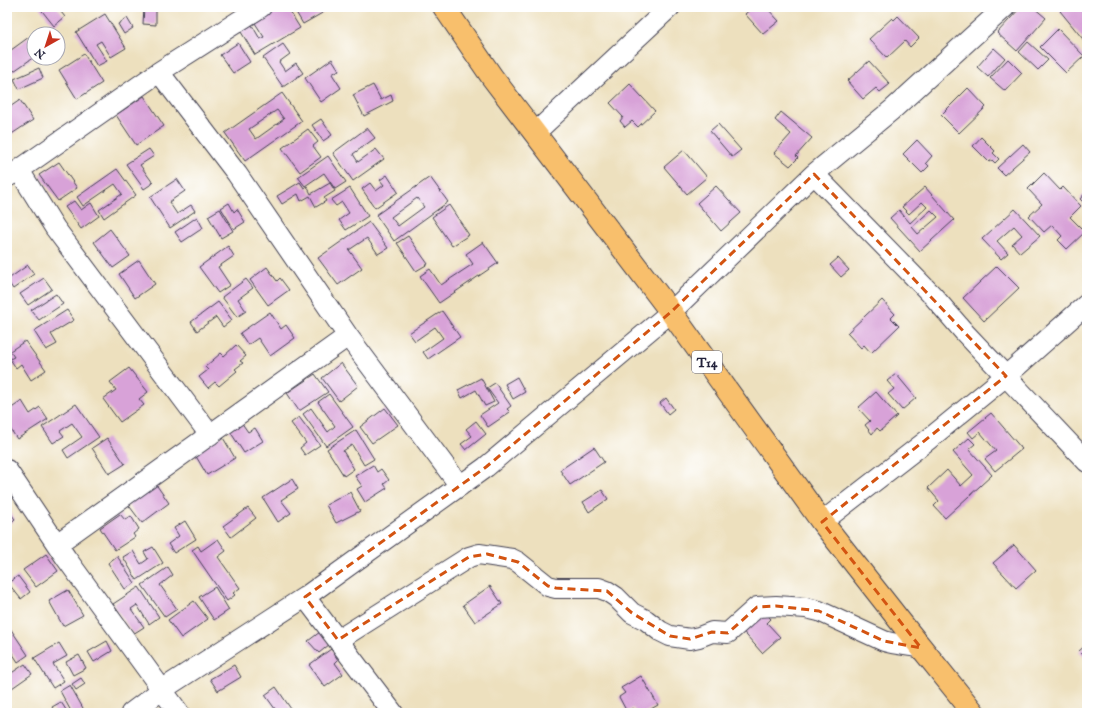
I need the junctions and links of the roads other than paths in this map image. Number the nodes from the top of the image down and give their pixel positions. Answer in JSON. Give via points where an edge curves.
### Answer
{"nodes":[{"id":1,"x":262,"y":7,"type":"edge"},
{"id":2,"x":444,"y":7,"type":"edge"},
{"id":3,"x":670,"y":7,"type":"edge"},
{"id":4,"x":1005,"y":7,"type":"edge"},
{"id":5,"x":159,"y":72,"type":"junction"},
{"id":6,"x":535,"y":133,"type":"junction"},
{"id":7,"x":13,"y":174,"type":"edge"},
{"id":8,"x":814,"y":174,"type":"junction"},
{"id":9,"x":1087,"y":304,"type":"edge"},
{"id":10,"x":671,"y":312,"type":"junction"},
{"id":11,"x":348,"y":336,"type":"junction"},
{"id":12,"x":1006,"y":376,"type":"junction"},
{"id":13,"x":210,"y":435,"type":"junction"},
{"id":14,"x":1087,"y":462,"type":"edge"},
{"id":15,"x":7,"y":470,"type":"edge"},
{"id":16,"x":460,"y":486,"type":"junction"},
{"id":17,"x":822,"y":522,"type":"junction"},
{"id":18,"x":57,"y":544,"type":"junction"},
{"id":19,"x":305,"y":597,"type":"junction"},
{"id":20,"x":338,"y":640,"type":"junction"},
{"id":21,"x":921,"y":648,"type":"junction"},
{"id":22,"x":163,"y":689,"type":"junction"},
{"id":23,"x":132,"y":713,"type":"edge"},
{"id":24,"x":179,"y":713,"type":"edge"},
{"id":25,"x":393,"y":713,"type":"edge"},
{"id":26,"x":974,"y":713,"type":"edge"}],
"edges":[{"from":1,"to":5,"type":"street"},
{"from":2,"to":6,"type":"highway","number":"T14","via":[[492,77]]},
{"from":3,"to":6,"type":"street"},
{"from":4,"to":8,"type":"street","via":[[893,110]]},
{"from":5,"to":7,"type":"street"},
{"from":5,"to":11,"type":"street","via":[[237,174]]},
{"from":6,"to":10,"type":"highway","number":"T14"},
{"from":7,"to":13,"type":"street"},
{"from":8,"to":10,"type":"street"},
{"from":8,"to":12,"type":"street","via":[[933,296]]},
{"from":9,"to":12,"type":"street"},
{"from":10,"to":16,"type":"street"},
{"from":10,"to":17,"type":"highway","number":"T14"},
{"from":11,"to":13,"type":"street"},
{"from":11,"to":16,"type":"street"},
{"from":12,"to":14,"type":"street"},
{"from":12,"to":17,"type":"street"},
{"from":13,"to":18,"type":"street"},
{"from":15,"to":18,"type":"street"},
{"from":16,"to":19,"type":"street"},
{"from":17,"to":21,"type":"highway","number":"T14"},
{"from":18,"to":22,"type":"street"},
{"from":19,"to":20,"type":"street"},
{"from":19,"to":22,"type":"street"},
{"from":20,"to":21,"type":"street","via":[[469,557],[479,554],[512,559],[548,586],[599,588],[607,591],[632,613],[670,636],[690,638],[712,632],[728,633],[757,607],[776,606],[819,611],[884,641]]},
{"from":20,"to":25,"type":"street"},
{"from":21,"to":26,"type":"highway","number":"T14"},
{"from":22,"to":23,"type":"street"},
{"from":22,"to":24,"type":"street"}]}
